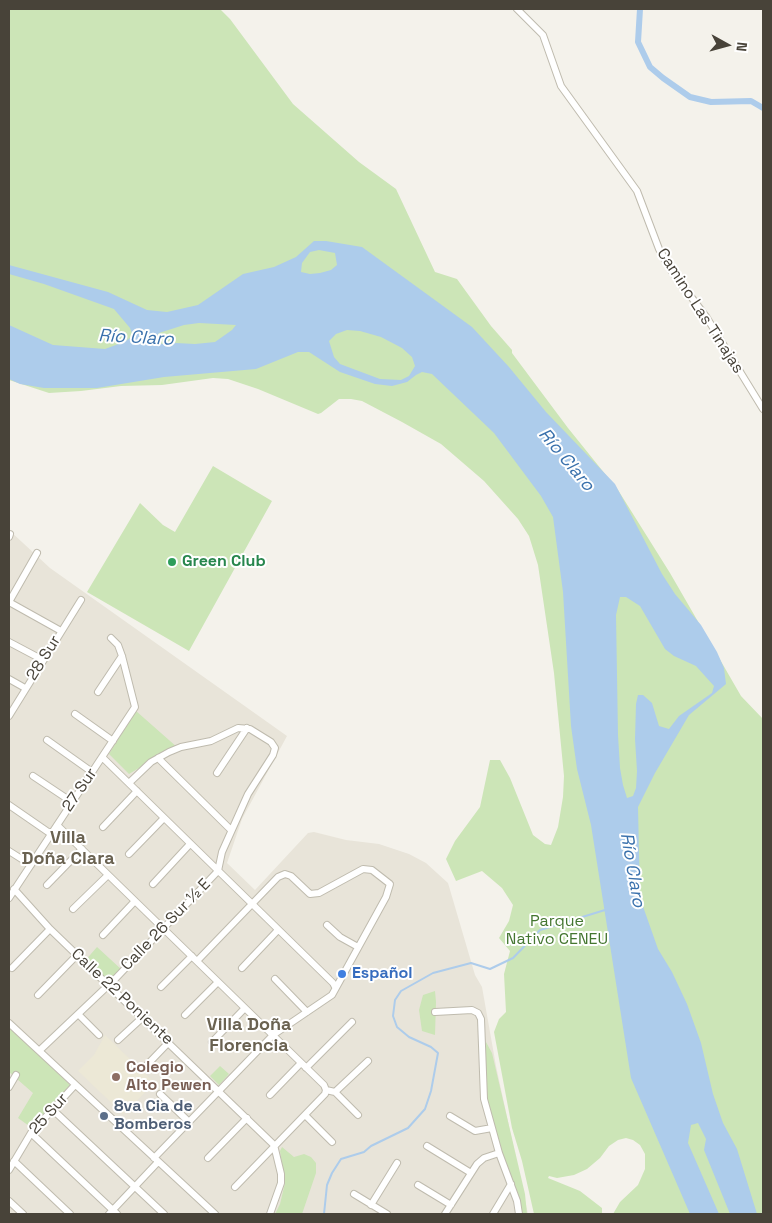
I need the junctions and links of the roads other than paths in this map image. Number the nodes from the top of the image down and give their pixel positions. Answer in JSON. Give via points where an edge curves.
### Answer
{"nodes":[{"id":1,"x":517,"y":9,"type":"edge"},
{"id":2,"x":763,"y":409,"type":"edge"},
{"id":3,"x":37,"y":553,"type":"dead end"},
{"id":4,"x":81,"y":600,"type":"dead end"},
{"id":5,"x":9,"y":602,"type":"edge"},
{"id":6,"x":61,"y":631,"type":"junction"},
{"id":7,"x":111,"y":638,"type":"dead end"},
{"id":8,"x":9,"y":642,"type":"edge"},
{"id":9,"x":122,"y":656,"type":"junction"},
{"id":10,"x":43,"y":660,"type":"junction"},
{"id":11,"x":9,"y":679,"type":"edge"},
{"id":12,"x":25,"y":688,"type":"junction"},
{"id":13,"x":98,"y":692,"type":"dead end"},
{"id":14,"x":75,"y":714,"type":"dead end"},
{"id":15,"x":9,"y":716,"type":"edge"},
{"id":16,"x":244,"y":727,"type":"junction"},
{"id":17,"x":47,"y":740,"type":"dead end"},
{"id":18,"x":113,"y":741,"type":"junction"},
{"id":19,"x":102,"y":757,"type":"junction"},
{"id":20,"x":158,"y":758,"type":"junction"},
{"id":21,"x":92,"y":772,"type":"junction"},
{"id":22,"x":217,"y":773,"type":"dead end"},
{"id":23,"x":33,"y":776,"type":"dead end"},
{"id":24,"x":129,"y":783,"type":"junction"},
{"id":25,"x":136,"y":791,"type":"junction"},
{"id":26,"x":72,"y":802,"type":"junction"},
{"id":27,"x":9,"y":805,"type":"edge"},
{"id":28,"x":164,"y":818,"type":"junction"},
{"id":29,"x":57,"y":825,"type":"junction"},
{"id":30,"x":103,"y":828,"type":"dead end"},
{"id":31,"x":231,"y":830,"type":"junction"},
{"id":32,"x":51,"y":834,"type":"junction"},
{"id":33,"x":190,"y":844,"type":"junction"},
{"id":34,"x":82,"y":849,"type":"junction"},
{"id":35,"x":9,"y":851,"type":"edge"},
{"id":36,"x":129,"y":854,"type":"dead end"},
{"id":37,"x":31,"y":865,"type":"junction"},
{"id":38,"x":218,"y":871,"type":"junction"},
{"id":39,"x":108,"y":875,"type":"junction"},
{"id":40,"x":47,"y":884,"type":"dead end"},
{"id":41,"x":153,"y":884,"type":"dead end"},
{"id":42,"x":14,"y":889,"type":"junction"},
{"id":43,"x":9,"y":897,"type":"edge"},
{"id":44,"x":135,"y":901,"type":"junction"},
{"id":45,"x":253,"y":904,"type":"junction"},
{"id":46,"x":74,"y":910,"type":"dead end"},
{"id":47,"x":327,"y":925,"type":"dead end"},
{"id":48,"x":163,"y":928,"type":"junction"},
{"id":49,"x":50,"y":929,"type":"junction"},
{"id":50,"x":278,"y":930,"type":"junction"},
{"id":51,"x":102,"y":935,"type":"dead end"},
{"id":52,"x":358,"y":947,"type":"junction"},
{"id":53,"x":77,"y":955,"type":"junction"},
{"id":54,"x":194,"y":958,"type":"junction"},
{"id":55,"x":12,"y":968,"type":"dead end"},
{"id":56,"x":242,"y":968,"type":"dead end"},
{"id":57,"x":275,"y":979,"type":"dead end"},
{"id":58,"x":218,"y":982,"type":"junction"},
{"id":59,"x":109,"y":985,"type":"junction"},
{"id":60,"x":161,"y":986,"type":"dead end"},
{"id":61,"x":335,"y":987,"type":"junction"},
{"id":62,"x":38,"y":995,"type":"dead end"},
{"id":63,"x":245,"y":1008,"type":"junction"},
{"id":64,"x":307,"y":1012,"type":"junction"},
{"id":65,"x":435,"y":1012,"type":"dead end"},
{"id":66,"x":78,"y":1014,"type":"junction"},
{"id":67,"x":185,"y":1015,"type":"dead end"},
{"id":68,"x":143,"y":1017,"type":"junction"},
{"id":69,"x":352,"y":1022,"type":"dead end"},
{"id":70,"x":9,"y":1023,"type":"edge"},
{"id":71,"x":99,"y":1035,"type":"dead end"},
{"id":72,"x":273,"y":1035,"type":"junction"},
{"id":73,"x":118,"y":1040,"type":"dead end"},
{"id":74,"x":169,"y":1042,"type":"junction"},
{"id":75,"x":212,"y":1042,"type":"dead end"},
{"id":76,"x":39,"y":1052,"type":"junction"},
{"id":77,"x":368,"y":1061,"type":"dead end"},
{"id":78,"x":304,"y":1065,"type":"junction"},
{"id":79,"x":144,"y":1068,"type":"dead end"},
{"id":80,"x":13,"y":1076,"type":"edge"},
{"id":81,"x":76,"y":1085,"type":"junction"},
{"id":82,"x":9,"y":1087,"type":"edge"},
{"id":83,"x":326,"y":1090,"type":"junction"},
{"id":84,"x":219,"y":1091,"type":"junction"},
{"id":85,"x":335,"y":1092,"type":"junction"},
{"id":86,"x":160,"y":1094,"type":"dead end"},
{"id":87,"x":270,"y":1095,"type":"dead end"},
{"id":88,"x":52,"y":1109,"type":"junction"},
{"id":89,"x":305,"y":1115,"type":"junction"},
{"id":90,"x":358,"y":1116,"type":"dead end"},
{"id":91,"x":450,"y":1116,"type":"dead end"},
{"id":92,"x":247,"y":1118,"type":"junction"},
{"id":93,"x":189,"y":1122,"type":"junction"},
{"id":94,"x":492,"y":1128,"type":"junction"},
{"id":95,"x":31,"y":1133,"type":"junction"},
{"id":96,"x":332,"y":1142,"type":"dead end"},
{"id":97,"x":274,"y":1145,"type":"junction"},
{"id":98,"x":427,"y":1146,"type":"dead end"},
{"id":99,"x":499,"y":1153,"type":"junction"},
{"id":100,"x":208,"y":1158,"type":"dead end"},
{"id":101,"x":156,"y":1160,"type":"junction"},
{"id":102,"x":14,"y":1161,"type":"junction"},
{"id":103,"x":397,"y":1163,"type":"dead end"},
{"id":104,"x":9,"y":1170,"type":"edge"},
{"id":105,"x":471,"y":1173,"type":"junction"},
{"id":106,"x":511,"y":1184,"type":"junction"},
{"id":107,"x":418,"y":1185,"type":"dead end"},
{"id":108,"x":135,"y":1187,"type":"junction"},
{"id":109,"x":234,"y":1187,"type":"dead end"},
{"id":110,"x":354,"y":1194,"type":"dead end"},
{"id":111,"x":9,"y":1201,"type":"edge"},
{"id":112,"x":451,"y":1204,"type":"junction"},
{"id":113,"x":371,"y":1205,"type":"junction"},
{"id":114,"x":113,"y":1213,"type":"edge"},
{"id":115,"x":23,"y":1214,"type":"edge"},
{"id":116,"x":70,"y":1214,"type":"edge"},
{"id":117,"x":164,"y":1214,"type":"edge"},
{"id":118,"x":215,"y":1214,"type":"edge"},
{"id":119,"x":270,"y":1214,"type":"edge"},
{"id":120,"x":386,"y":1214,"type":"edge"},
{"id":121,"x":445,"y":1214,"type":"edge"},
{"id":122,"x":493,"y":1214,"type":"edge"},
{"id":123,"x":519,"y":1214,"type":"edge"}],
"edges":[{"from":1,"to":2,"type":"street","name":"Camino Las Tinajas","via":[[543,35],[561,86],[637,192],[659,249],[671,270],[707,318]]},
{"from":3,"to":5,"type":"street"},
{"from":4,"to":6,"type":"street","name":"28 Sur"},
{"from":5,"to":6,"type":"street"},
{"from":6,"to":10,"type":"street","name":"28 Sur"},
{"from":7,"to":9,"type":"street"},
{"from":8,"to":10,"type":"street"},
{"from":9,"to":13,"type":"street"},
{"from":9,"to":18,"type":"street","name":"27 Sur","via":[[135,707]]},
{"from":10,"to":12,"type":"street","name":"28 Sur"},
{"from":11,"to":12,"type":"street"},
{"from":12,"to":15,"type":"street","name":"28 Sur"},
{"from":14,"to":18,"type":"street"},
{"from":16,"to":20,"type":"street","via":[[210,741],[181,747]]},
{"from":16,"to":22,"type":"street"},
{"from":16,"to":31,"type":"street","name":"Calle 26 Sur ½ E","via":[[271,742],[275,752],[248,794]]},
{"from":17,"to":21,"type":"street"},
{"from":18,"to":19,"type":"street","name":"27 Sur"},
{"from":19,"to":21,"type":"street","name":"27 Sur"},
{"from":19,"to":24,"type":"street"},
{"from":20,"to":24,"type":"street"},
{"from":20,"to":31,"type":"street"},
{"from":21,"to":26,"type":"street","name":"27 Sur"},
{"from":23,"to":26,"type":"street"},
{"from":24,"to":25,"type":"street"},
{"from":25,"to":28,"type":"street"},
{"from":25,"to":30,"type":"street"},
{"from":26,"to":29,"type":"street","name":"27 Sur"},
{"from":27,"to":32,"type":"street"},
{"from":28,"to":33,"type":"street"},
{"from":28,"to":36,"type":"street"},
{"from":29,"to":32,"type":"street","name":"27 Sur"},
{"from":29,"to":34,"type":"street"},
{"from":31,"to":38,"type":"street","name":"Calle 26 Sur ½ E"},
{"from":32,"to":37,"type":"street","name":"27 Sur"},
{"from":33,"to":38,"type":"street"},
{"from":33,"to":41,"type":"street"},
{"from":34,"to":39,"type":"street"},
{"from":34,"to":40,"type":"street"},
{"from":35,"to":37,"type":"street"},
{"from":37,"to":42,"type":"street","name":"27 Sur"},
{"from":38,"to":45,"type":"street"},
{"from":38,"to":48,"type":"street","name":"Calle 26 Sur ½ E"},
{"from":39,"to":44,"type":"street"},
{"from":39,"to":46,"type":"street"},
{"from":42,"to":43,"type":"street","name":"27 Sur"},
{"from":42,"to":49,"type":"street","name":"Calle 22 Poniente"},
{"from":44,"to":48,"type":"street"},
{"from":44,"to":51,"type":"street"},
{"from":45,"to":50,"type":"street"},
{"from":45,"to":52,"type":"street","via":[[285,874],[310,894],[319,893],[367,868],[390,884],[386,898]]},
{"from":45,"to":54,"type":"street"},
{"from":47,"to":52,"type":"street"},
{"from":48,"to":54,"type":"street"},
{"from":48,"to":59,"type":"street","name":"Calle 26 Sur ½ E"},
{"from":49,"to":53,"type":"street","name":"Calle 22 Poniente"},
{"from":49,"to":55,"type":"street"},
{"from":50,"to":56,"type":"street"},
{"from":50,"to":61,"type":"street"},
{"from":52,"to":61,"type":"street"},
{"from":53,"to":59,"type":"street","name":"Calle 22 Poniente"},
{"from":53,"to":62,"type":"street"},
{"from":54,"to":58,"type":"street"},
{"from":54,"to":60,"type":"street"},
{"from":57,"to":64,"type":"street"},
{"from":58,"to":63,"type":"street"},
{"from":58,"to":67,"type":"street"},
{"from":59,"to":66,"type":"street","name":"Calle 26 Sur ½ E"},
{"from":59,"to":68,"type":"street","name":"Calle 22 Poniente"},
{"from":61,"to":64,"type":"street","via":[[332,995]]},
{"from":63,"to":72,"type":"street"},
{"from":63,"to":75,"type":"street"},
{"from":64,"to":72,"type":"street"},
{"from":65,"to":94,"type":"street","via":[[472,1010],[481,1018],[484,1095]]},
{"from":66,"to":71,"type":"street"},
{"from":66,"to":76,"type":"street","name":"Calle 26 Sur ½ E"},
{"from":68,"to":73,"type":"street"},
{"from":68,"to":74,"type":"street","name":"Calle 22 Poniente"},
{"from":69,"to":78,"type":"street"},
{"from":70,"to":76,"type":"street"},
{"from":72,"to":78,"type":"street"},
{"from":72,"to":84,"type":"street"},
{"from":74,"to":79,"type":"street"},
{"from":74,"to":84,"type":"street","name":"Calle 22 Poniente"},
{"from":76,"to":81,"type":"street"},
{"from":77,"to":85,"type":"street"},
{"from":78,"to":83,"type":"street"},
{"from":78,"to":87,"type":"street"},
{"from":80,"to":82,"type":"street"},
{"from":81,"to":88,"type":"street","name":"25 Sur"},
{"from":81,"to":101,"type":"street"},
{"from":83,"to":85,"type":"street"},
{"from":83,"to":89,"type":"street"},
{"from":84,"to":92,"type":"street","name":"Calle 22 Poniente"},
{"from":84,"to":93,"type":"street"},
{"from":85,"to":90,"type":"street"},
{"from":86,"to":93,"type":"street"},
{"from":88,"to":95,"type":"street","name":"25 Sur"},
{"from":88,"to":108,"type":"street"},
{"from":89,"to":96,"type":"street"},
{"from":89,"to":97,"type":"street"},
{"from":91,"to":94,"type":"street","via":[[475,1131]]},
{"from":92,"to":97,"type":"street","name":"Calle 22 Poniente"},
{"from":92,"to":100,"type":"street"},
{"from":93,"to":101,"type":"street"},
{"from":94,"to":99,"type":"street"},
{"from":95,"to":102,"type":"street","name":"25 Sur"},
{"from":95,"to":114,"type":"street"},
{"from":97,"to":109,"type":"street"},
{"from":97,"to":119,"type":"street","via":[[281,1183]]},
{"from":98,"to":105,"type":"street"},
{"from":99,"to":105,"type":"street","via":[[480,1160]]},
{"from":99,"to":106,"type":"street"},
{"from":101,"to":108,"type":"street"},
{"from":101,"to":118,"type":"street"},
{"from":102,"to":104,"type":"street","name":"25 Sur"},
{"from":102,"to":116,"type":"street"},
{"from":103,"to":113,"type":"street"},
{"from":105,"to":112,"type":"street"},
{"from":106,"to":122,"type":"street"},
{"from":106,"to":123,"type":"street"},
{"from":107,"to":112,"type":"street"},
{"from":108,"to":114,"type":"street"},
{"from":108,"to":117,"type":"street"},
{"from":110,"to":113,"type":"street"},
{"from":111,"to":115,"type":"street"},
{"from":112,"to":121,"type":"street"},
{"from":113,"to":120,"type":"street"}]}
